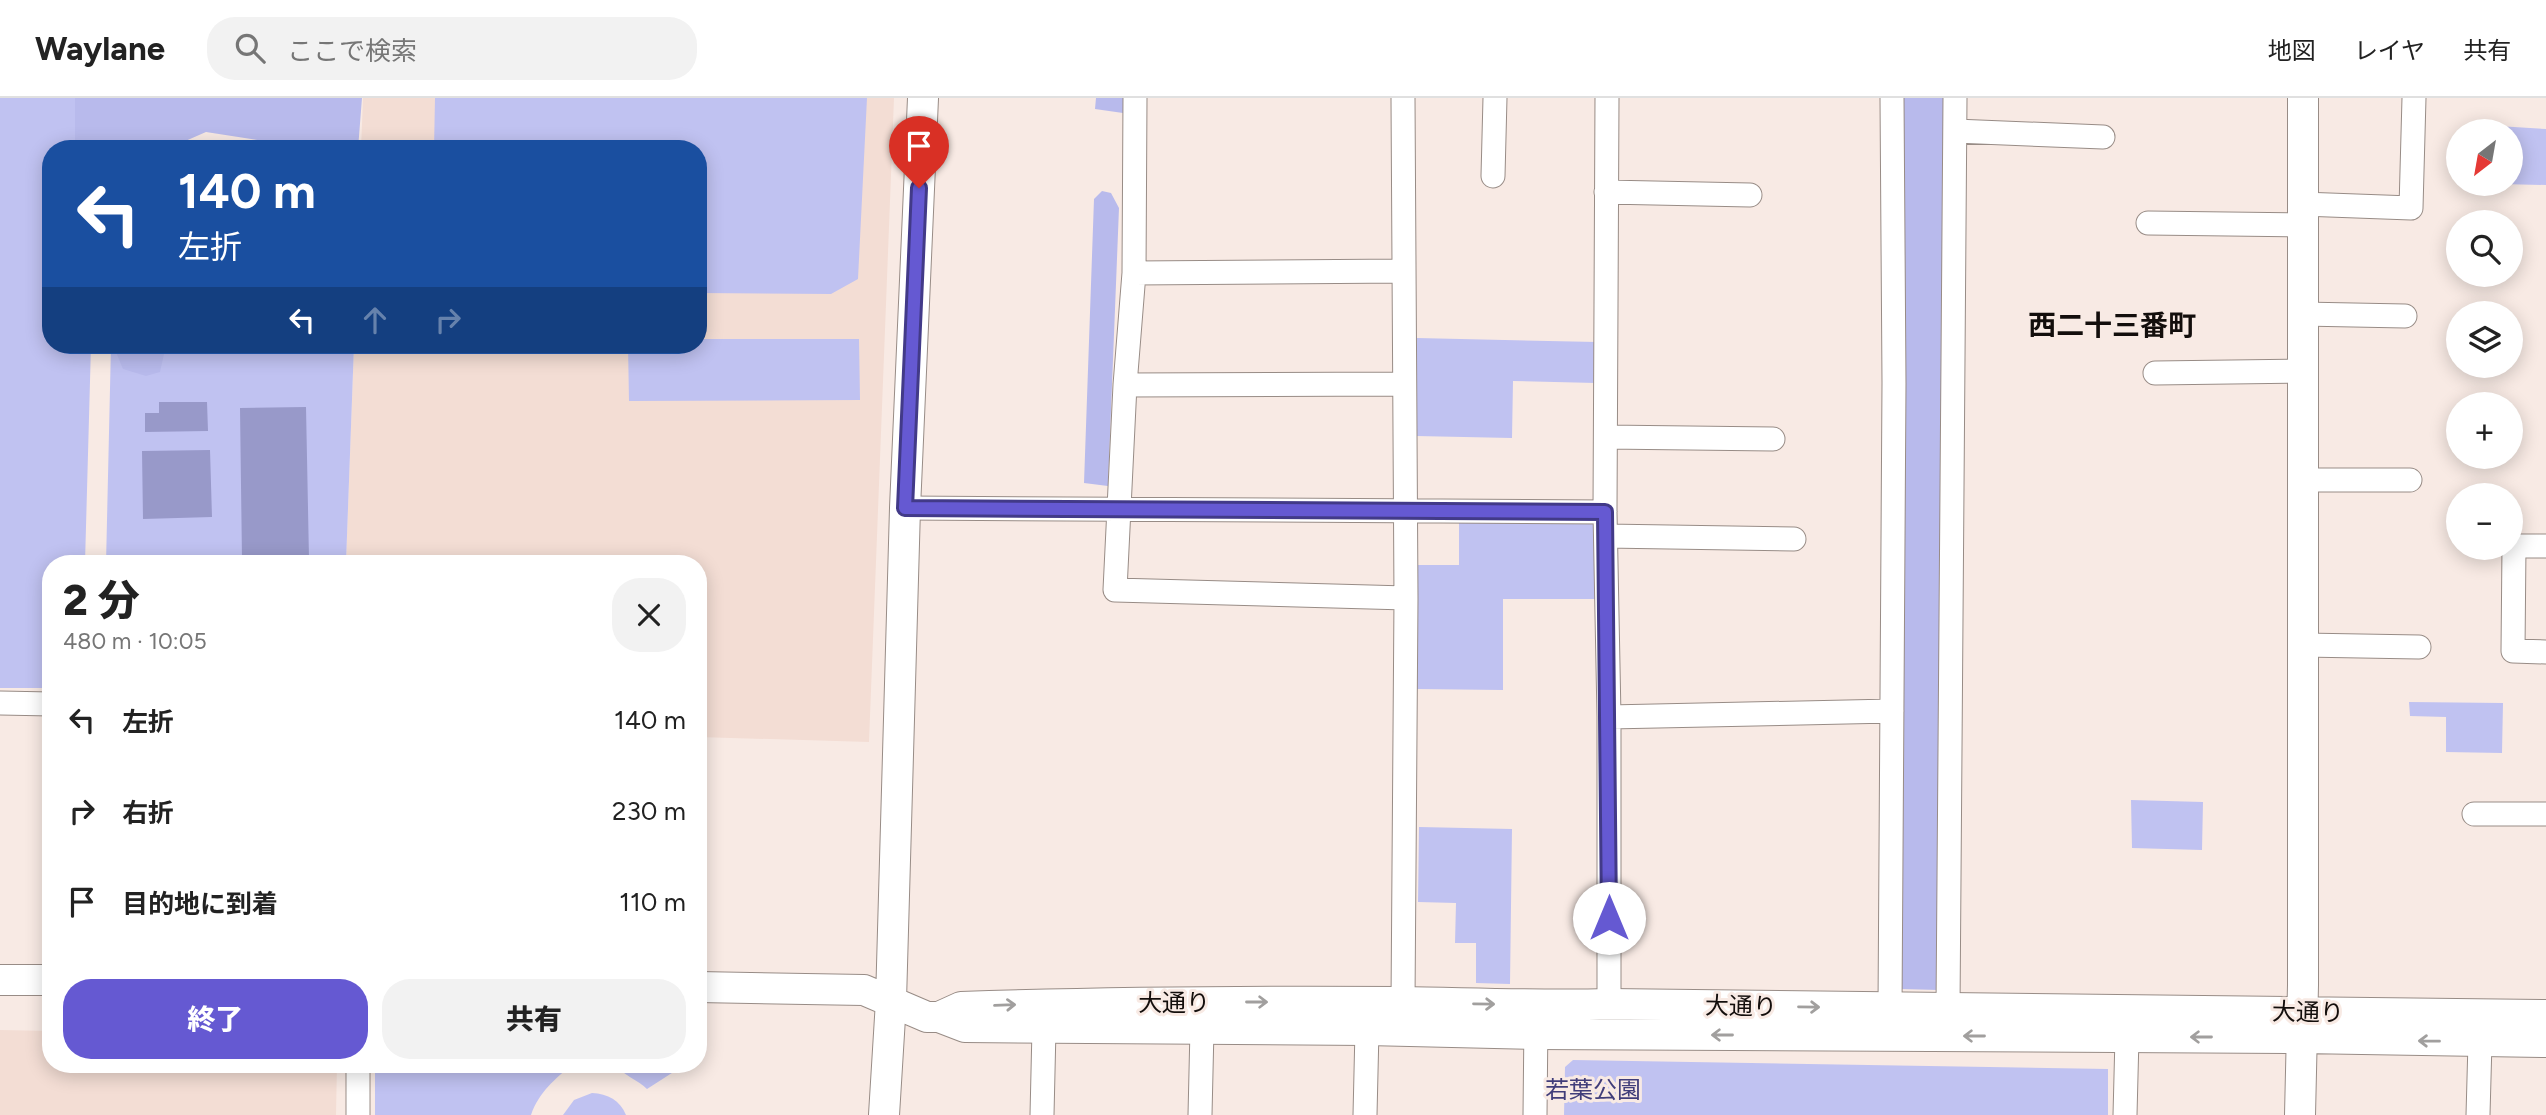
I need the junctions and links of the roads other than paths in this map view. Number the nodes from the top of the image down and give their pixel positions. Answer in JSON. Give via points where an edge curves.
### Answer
{"nodes":[{"id":1,"x":923,"y":98,"type":"edge"},
{"id":2,"x":1135,"y":98,"type":"edge"},
{"id":3,"x":1404,"y":98,"type":"edge"},
{"id":4,"x":1495,"y":98,"type":"edge"},
{"id":5,"x":1607,"y":98,"type":"edge"},
{"id":6,"x":1892,"y":98,"type":"edge"},
{"id":7,"x":1955,"y":98,"type":"edge"},
{"id":8,"x":2303,"y":98,"type":"edge"},
{"id":9,"x":2414,"y":98,"type":"edge"},
{"id":10,"x":1955,"y":131,"type":"junction"},
{"id":11,"x":2103,"y":137,"type":"dead end"},
{"id":12,"x":1493,"y":176,"type":"dead end"},
{"id":13,"x":1606,"y":192,"type":"junction"},
{"id":14,"x":1750,"y":195,"type":"dead end"},
{"id":15,"x":2302,"y":215,"type":"junction"},
{"id":16,"x":2148,"y":223,"type":"dead end"},
{"id":17,"x":1404,"y":271,"type":"junction"},
{"id":18,"x":1134,"y":273,"type":"junction"},
{"id":19,"x":2302,"y":314,"type":"junction"},
{"id":20,"x":2405,"y":316,"type":"dead end"},
{"id":21,"x":2302,"y":370,"type":"junction"},
{"id":22,"x":2155,"y":373,"type":"dead end"},
{"id":23,"x":1404,"y":384,"type":"junction"},
{"id":24,"x":1125,"y":385,"type":"junction"},
{"id":25,"x":1606,"y":437,"type":"junction"},
{"id":26,"x":1773,"y":439,"type":"dead end"},
{"id":27,"x":2304,"y":481,"type":"junction"},
{"id":28,"x":2410,"y":481,"type":"dead end"},
{"id":29,"x":905,"y":508,"type":"junction"},
{"id":30,"x":1118,"y":509,"type":"junction"},
{"id":31,"x":1405,"y":511,"type":"junction"},
{"id":32,"x":1605,"y":512,"type":"junction"},
{"id":33,"x":1606,"y":536,"type":"junction"},
{"id":34,"x":1794,"y":539,"type":"dead end"},
{"id":35,"x":2546,"y":546,"type":"edge"},
{"id":36,"x":1406,"y":598,"type":"junction"},
{"id":37,"x":2303,"y":645,"type":"junction"},
{"id":38,"x":2419,"y":647,"type":"dead end"},
{"id":39,"x":2546,"y":652,"type":"edge"},
{"id":40,"x":0,"y":703,"type":"edge"},
{"id":41,"x":42,"y":704,"type":"edge"},
{"id":42,"x":1892,"y":711,"type":"junction"},
{"id":43,"x":1609,"y":717,"type":"junction"},
{"id":44,"x":2473,"y":814,"type":"dead end"},
{"id":45,"x":2546,"y":814,"type":"edge"},
{"id":46,"x":0,"y":980,"type":"edge"},
{"id":47,"x":42,"y":980,"type":"edge"},
{"id":48,"x":707,"y":987,"type":"edge"},
{"id":49,"x":891,"y":1002,"type":"junction"},
{"id":50,"x":1403,"y":1002,"type":"junction"},
{"id":51,"x":1609,"y":1004,"type":"junction"},
{"id":52,"x":1890,"y":1008,"type":"junction"},
{"id":53,"x":1948,"y":1009,"type":"junction"},
{"id":54,"x":2546,"y":1015,"type":"edge"},
{"id":55,"x":939,"y":1017,"type":"junction"},
{"id":56,"x":1536,"y":1020,"type":"junction"},
{"id":57,"x":2302,"y":1025,"type":"junction"},
{"id":58,"x":1202,"y":1028,"type":"junction"},
{"id":59,"x":1044,"y":1029,"type":"junction"},
{"id":60,"x":1367,"y":1030,"type":"junction"},
{"id":61,"x":2127,"y":1037,"type":"junction"},
{"id":62,"x":2480,"y":1042,"type":"junction"},
{"id":63,"x":2546,"y":1042,"type":"edge"},
{"id":64,"x":358,"y":1073,"type":"edge"},
{"id":65,"x":358,"y":1115,"type":"edge"},
{"id":66,"x":884,"y":1115,"type":"edge"},
{"id":67,"x":1042,"y":1115,"type":"edge"},
{"id":68,"x":1200,"y":1115,"type":"edge"},
{"id":69,"x":1365,"y":1115,"type":"edge"},
{"id":70,"x":1535,"y":1115,"type":"edge"},
{"id":71,"x":2125,"y":1115,"type":"edge"},
{"id":72,"x":2300,"y":1115,"type":"edge"},
{"id":73,"x":2478,"y":1115,"type":"edge"}],
"edges":[{"from":1,"to":29,"type":"street"},
{"from":2,"to":18,"type":"street"},
{"from":3,"to":17,"type":"street"},
{"from":4,"to":12,"type":"street"},
{"from":5,"to":13,"type":"street"},
{"from":6,"to":42,"type":"street"},
{"from":7,"to":10,"type":"street"},
{"from":8,"to":15,"type":"street"},
{"from":9,"to":15,"type":"street","via":[[2411,208]]},
{"from":10,"to":11,"type":"street"},
{"from":10,"to":53,"type":"street"},
{"from":13,"to":14,"type":"street"},
{"from":13,"to":25,"type":"street"},
{"from":15,"to":16,"type":"street"},
{"from":15,"to":19,"type":"street"},
{"from":17,"to":18,"type":"street"},
{"from":17,"to":23,"type":"street"},
{"from":18,"to":24,"type":"street"},
{"from":19,"to":20,"type":"street"},
{"from":19,"to":21,"type":"street"},
{"from":21,"to":22,"type":"street"},
{"from":21,"to":27,"type":"street"},
{"from":23,"to":24,"type":"street"},
{"from":23,"to":31,"type":"street"},
{"from":24,"to":30,"type":"street"},
{"from":25,"to":26,"type":"street"},
{"from":25,"to":32,"type":"street"},
{"from":27,"to":28,"type":"street"},
{"from":27,"to":37,"type":"street"},
{"from":29,"to":30,"type":"street"},
{"from":29,"to":49,"type":"street"},
{"from":30,"to":31,"type":"street"},
{"from":30,"to":36,"type":"street","via":[[1115,590]]},
{"from":31,"to":32,"type":"street"},
{"from":31,"to":36,"type":"street"},
{"from":32,"to":33,"type":"street"},
{"from":33,"to":34,"type":"street"},
{"from":33,"to":43,"type":"street"},
{"from":35,"to":39,"type":"street","via":[[2514,546],[2513,651]]},
{"from":36,"to":50,"type":"street"},
{"from":37,"to":38,"type":"street"},
{"from":37,"to":57,"type":"street"},
{"from":40,"to":41,"type":"street"},
{"from":42,"to":43,"type":"street"},
{"from":42,"to":52,"type":"street"},
{"from":43,"to":51,"type":"street"},
{"from":44,"to":45,"type":"street"},
{"from":46,"to":47,"type":"street"},
{"from":48,"to":49,"type":"street","name":"大通り","via":[[864,990]]},
{"from":49,"to":55,"type":"street","name":"大通り","via":[[927,1017]]},
{"from":49,"to":66,"type":"street"},
{"from":55,"to":50,"type":"street","name":"大通り","one_way":true,"via":[[961,1007],[1043,1004]]},
{"from":50,"to":56,"type":"street","name":"大通り","one_way":true},
{"from":51,"to":52,"type":"street","name":"大通り","one_way":true},
{"from":51,"to":56,"type":"street","name":"大通り"},
{"from":52,"to":53,"type":"street","name":"大通り"},
{"from":53,"to":57,"type":"street","name":"大通り"},
{"from":54,"to":57,"type":"street","name":"大通り"},
{"from":55,"to":59,"type":"street","name":"大通り","via":[[965,1027]]},
{"from":56,"to":60,"type":"street","name":"大通り"},
{"from":61,"to":56,"type":"street","name":"大通り","one_way":true},
{"from":56,"to":70,"type":"street"},
{"from":57,"to":61,"type":"street","name":"大通り","one_way":true},
{"from":62,"to":57,"type":"street","name":"大通り","one_way":true},
{"from":57,"to":72,"type":"street"},
{"from":58,"to":59,"type":"street","name":"大通り"},
{"from":58,"to":60,"type":"street","name":"大通り"},
{"from":58,"to":68,"type":"street"},
{"from":59,"to":67,"type":"street"},
{"from":60,"to":69,"type":"street"},
{"from":61,"to":71,"type":"street"},
{"from":62,"to":63,"type":"street","name":"大通り"},
{"from":62,"to":73,"type":"street"},
{"from":64,"to":65,"type":"street"}]}
